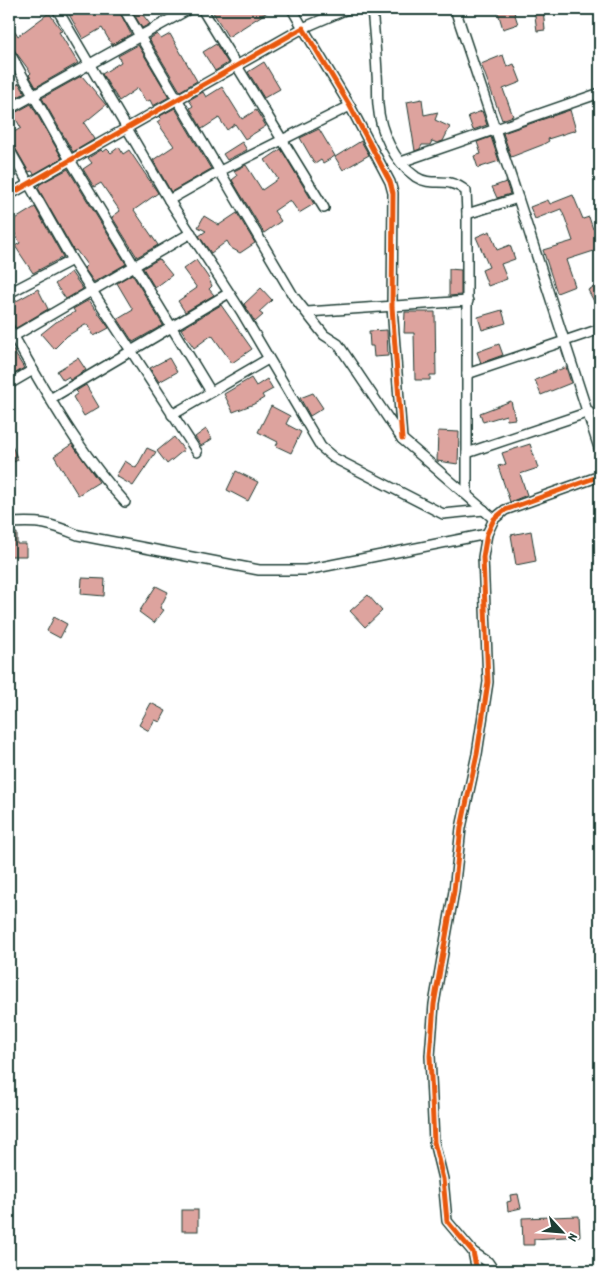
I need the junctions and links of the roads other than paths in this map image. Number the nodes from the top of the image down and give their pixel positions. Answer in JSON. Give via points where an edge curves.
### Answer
{"nodes":[{"id":1,"x":57,"y":9,"type":"edge"},
{"id":2,"x":124,"y":9,"type":"edge"},
{"id":3,"x":189,"y":9,"type":"edge"},
{"id":4,"x":202,"y":9,"type":"edge"},
{"id":5,"x":292,"y":9,"type":"edge"},
{"id":6,"x":347,"y":9,"type":"edge"},
{"id":7,"x":372,"y":9,"type":"edge"},
{"id":8,"x":455,"y":9,"type":"edge"},
{"id":9,"x":303,"y":28,"type":"junction"},
{"id":10,"x":139,"y":37,"type":"junction"},
{"id":11,"x":9,"y":52,"type":"edge"},
{"id":12,"x":88,"y":63,"type":"junction"},
{"id":13,"x":238,"y":66,"type":"junction"},
{"id":14,"x":600,"y":93,"type":"edge"},
{"id":15,"x":34,"y":96,"type":"junction"},
{"id":16,"x":177,"y":100,"type":"junction"},
{"id":17,"x":350,"y":106,"type":"junction"},
{"id":18,"x":9,"y":109,"type":"edge"},
{"id":19,"x":496,"y":128,"type":"junction"},
{"id":20,"x":127,"y":129,"type":"junction"},
{"id":21,"x":284,"y":139,"type":"junction"},
{"id":22,"x":9,"y":149,"type":"edge"},
{"id":23,"x":70,"y":160,"type":"junction"},
{"id":24,"x":401,"y":162,"type":"junction"},
{"id":25,"x":220,"y":170,"type":"junction"},
{"id":26,"x":28,"y":184,"type":"junction"},
{"id":27,"x":9,"y":195,"type":"edge"},
{"id":28,"x":518,"y":198,"type":"junction"},
{"id":29,"x":169,"y":200,"type":"junction"},
{"id":30,"x":324,"y":208,"type":"dead end"},
{"id":31,"x":467,"y":214,"type":"junction"},
{"id":32,"x":191,"y":233,"type":"junction"},
{"id":33,"x":72,"y":260,"type":"junction"},
{"id":34,"x":136,"y":266,"type":"junction"},
{"id":35,"x":93,"y":290,"type":"junction"},
{"id":36,"x":9,"y":293,"type":"edge"},
{"id":37,"x":228,"y":293,"type":"junction"},
{"id":38,"x":468,"y":302,"type":"junction"},
{"id":39,"x":392,"y":307,"type":"junction"},
{"id":40,"x":307,"y":312,"type":"junction"},
{"id":41,"x":171,"y":326,"type":"junction"},
{"id":42,"x":600,"y":330,"type":"edge"},
{"id":43,"x":11,"y":332,"type":"edge"},
{"id":44,"x":566,"y":342,"type":"junction"},
{"id":45,"x":130,"y":350,"type":"junction"},
{"id":46,"x":268,"y":359,"type":"junction"},
{"id":47,"x":33,"y":370,"type":"junction"},
{"id":48,"x":467,"y":374,"type":"junction"},
{"id":49,"x":9,"y":384,"type":"edge"},
{"id":50,"x":211,"y":392,"type":"junction"},
{"id":51,"x":50,"y":399,"type":"junction"},
{"id":52,"x":589,"y":412,"type":"junction"},
{"id":53,"x":172,"y":415,"type":"junction"},
{"id":54,"x":402,"y":439,"type":"junction"},
{"id":55,"x":600,"y":451,"type":"edge"},
{"id":56,"x":197,"y":452,"type":"dead end"},
{"id":57,"x":467,"y":453,"type":"junction"},
{"id":58,"x":600,"y":476,"type":"edge"},
{"id":59,"x":466,"y":494,"type":"junction"},
{"id":60,"x":125,"y":502,"type":"dead end"},
{"id":61,"x":484,"y":510,"type":"junction"},
{"id":62,"x":494,"y":519,"type":"junction"},
{"id":63,"x":9,"y":523,"type":"edge"},
{"id":64,"x":487,"y":534,"type":"junction"},
{"id":65,"x":473,"y":1252,"type":"junction"},
{"id":66,"x":477,"y":1271,"type":"edge"},
{"id":67,"x":494,"y":1271,"type":"edge"}],
"edges":[{"from":1,"to":12,"type":"street"},
{"from":2,"to":10,"type":"street"},
{"from":3,"to":10,"type":"street"},
{"from":4,"to":13,"type":"street"},
{"from":5,"to":9,"type":"street"},
{"from":6,"to":9,"type":"street"},
{"from":7,"to":24,"type":"street","via":[[377,104],[385,137]]},
{"from":8,"to":19,"type":"street"},
{"from":9,"to":13,"type":"street"},
{"from":9,"to":17,"type":"street"},
{"from":10,"to":12,"type":"street"},
{"from":10,"to":16,"type":"street"},
{"from":11,"to":15,"type":"street"},
{"from":12,"to":15,"type":"street"},
{"from":12,"to":20,"type":"street"},
{"from":13,"to":16,"type":"street"},
{"from":13,"to":21,"type":"street"},
{"from":14,"to":19,"type":"street"},
{"from":15,"to":18,"type":"street"},
{"from":15,"to":23,"type":"street"},
{"from":16,"to":20,"type":"street"},
{"from":16,"to":25,"type":"street"},
{"from":17,"to":21,"type":"street"},
{"from":17,"to":39,"type":"street","via":[[393,193]]},
{"from":19,"to":24,"type":"street"},
{"from":19,"to":28,"type":"street"},
{"from":20,"to":23,"type":"street"},
{"from":20,"to":29,"type":"street"},
{"from":21,"to":25,"type":"street"},
{"from":21,"to":30,"type":"street"},
{"from":22,"to":26,"type":"street"},
{"from":23,"to":26,"type":"street"},
{"from":23,"to":34,"type":"street"},
{"from":24,"to":31,"type":"street","via":[[417,178],[428,182],[451,181],[459,185],[466,191]]},
{"from":25,"to":29,"type":"street"},
{"from":25,"to":40,"type":"street","via":[[294,297]]},
{"from":26,"to":27,"type":"street"},
{"from":26,"to":33,"type":"street"},
{"from":28,"to":31,"type":"street"},
{"from":28,"to":44,"type":"street"},
{"from":29,"to":32,"type":"street"},
{"from":31,"to":38,"type":"street"},
{"from":32,"to":34,"type":"street"},
{"from":32,"to":37,"type":"street"},
{"from":33,"to":35,"type":"street"},
{"from":33,"to":36,"type":"street"},
{"from":34,"to":35,"type":"street"},
{"from":34,"to":41,"type":"street"},
{"from":35,"to":43,"type":"street"},
{"from":35,"to":45,"type":"street"},
{"from":37,"to":41,"type":"street"},
{"from":37,"to":46,"type":"street"},
{"from":38,"to":39,"type":"street"},
{"from":38,"to":48,"type":"street"},
{"from":39,"to":40,"type":"street"},
{"from":39,"to":54,"type":"street"},
{"from":40,"to":54,"type":"street","via":[[324,334],[338,344]]},
{"from":41,"to":45,"type":"street"},
{"from":41,"to":50,"type":"street"},
{"from":42,"to":44,"type":"street"},
{"from":43,"to":47,"type":"street"},
{"from":44,"to":48,"type":"street"},
{"from":44,"to":52,"type":"street"},
{"from":45,"to":51,"type":"street"},
{"from":45,"to":53,"type":"street"},
{"from":46,"to":50,"type":"street"},
{"from":46,"to":61,"type":"street","via":[[321,448],[334,458],[443,514]]},
{"from":47,"to":49,"type":"street"},
{"from":47,"to":51,"type":"street"},
{"from":48,"to":57,"type":"street"},
{"from":50,"to":53,"type":"street"},
{"from":51,"to":60,"type":"street","via":[[98,473]]},
{"from":52,"to":55,"type":"street"},
{"from":52,"to":57,"type":"street"},
{"from":53,"to":56,"type":"street"},
{"from":54,"to":59,"type":"street"},
{"from":57,"to":59,"type":"street"},
{"from":58,"to":62,"type":"street","via":[[505,510]]},
{"from":59,"to":61,"type":"street"},
{"from":61,"to":62,"type":"street"},
{"from":62,"to":64,"type":"street"},
{"from":63,"to":64,"type":"street","via":[[50,523],[78,535],[259,570],[306,570]]},
{"from":64,"to":65,"type":"street","via":[[483,556],[488,682],[478,754],[461,828],[454,891],[434,1004],[430,1056],[434,1142],[443,1179],[447,1221]]},
{"from":65,"to":66,"type":"street"},
{"from":65,"to":67,"type":"street","via":[[488,1262]]}]}
